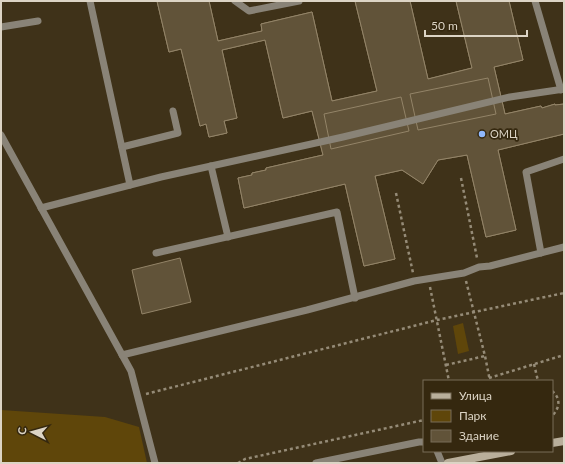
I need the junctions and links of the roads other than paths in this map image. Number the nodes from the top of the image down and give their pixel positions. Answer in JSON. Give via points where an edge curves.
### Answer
{"nodes":[{"id":1,"x":90,"y":1,"type":"edge"},
{"id":2,"x":235,"y":1,"type":"edge"},
{"id":3,"x":299,"y":1,"type":"edge"},
{"id":4,"x":535,"y":1,"type":"edge"},
{"id":5,"x":38,"y":21,"type":"dead end"},
{"id":6,"x":1,"y":27,"type":"edge"},
{"id":7,"x":562,"y":90,"type":"edge"},
{"id":8,"x":173,"y":111,"type":"dead end"},
{"id":9,"x":1,"y":135,"type":"edge"},
{"id":10,"x":122,"y":147,"type":"junction"},
{"id":11,"x":564,"y":159,"type":"edge"},
{"id":12,"x":211,"y":166,"type":"junction"},
{"id":13,"x":130,"y":185,"type":"junction"},
{"id":14,"x":41,"y":208,"type":"junction"},
{"id":15,"x":228,"y":237,"type":"junction"},
{"id":16,"x":564,"y":247,"type":"edge"},
{"id":17,"x":156,"y":253,"type":"dead end"},
{"id":18,"x":541,"y":253,"type":"junction"},
{"id":19,"x":355,"y":298,"type":"junction"},
{"id":20,"x":122,"y":355,"type":"junction"},
{"id":21,"x":564,"y":441,"type":"edge"},
{"id":22,"x":423,"y":442,"type":"edge"},
{"id":23,"x":553,"y":443,"type":"edge"},
{"id":24,"x":437,"y":452,"type":"edge"},
{"id":25,"x":505,"y":452,"type":"edge"},
{"id":26,"x":155,"y":463,"type":"edge"},
{"id":27,"x":316,"y":463,"type":"edge"},
{"id":28,"x":442,"y":463,"type":"edge"},
{"id":29,"x":448,"y":463,"type":"edge"}],
"edges":[{"from":1,"to":10,"type":"lane"},
{"from":2,"to":3,"type":"lane","via":[[249,11]]},
{"from":4,"to":7,"type":"lane"},
{"from":5,"to":6,"type":"lane"},
{"from":7,"to":12,"type":"lane","via":[[510,97]]},
{"from":8,"to":10,"type":"lane","via":[[178,133]]},
{"from":9,"to":14,"type":"lane"},
{"from":10,"to":13,"type":"lane"},
{"from":11,"to":18,"type":"lane","via":[[526,172]]},
{"from":12,"to":13,"type":"lane"},
{"from":12,"to":15,"type":"lane"},
{"from":13,"to":14,"type":"lane"},
{"from":14,"to":20,"type":"lane"},
{"from":15,"to":17,"type":"lane"},
{"from":15,"to":19,"type":"lane","via":[[337,212]]},
{"from":16,"to":18,"type":"lane"},
{"from":18,"to":19,"type":"lane","via":[[479,267],[464,273],[414,281]]},
{"from":19,"to":20,"type":"lane"},
{"from":20,"to":26,"type":"lane","via":[[131,371]]},
{"from":21,"to":23,"type":"main road"},
{"from":22,"to":27,"type":"lane"},
{"from":24,"to":28,"type":"lane"},
{"from":25,"to":29,"type":"main road"}]}
